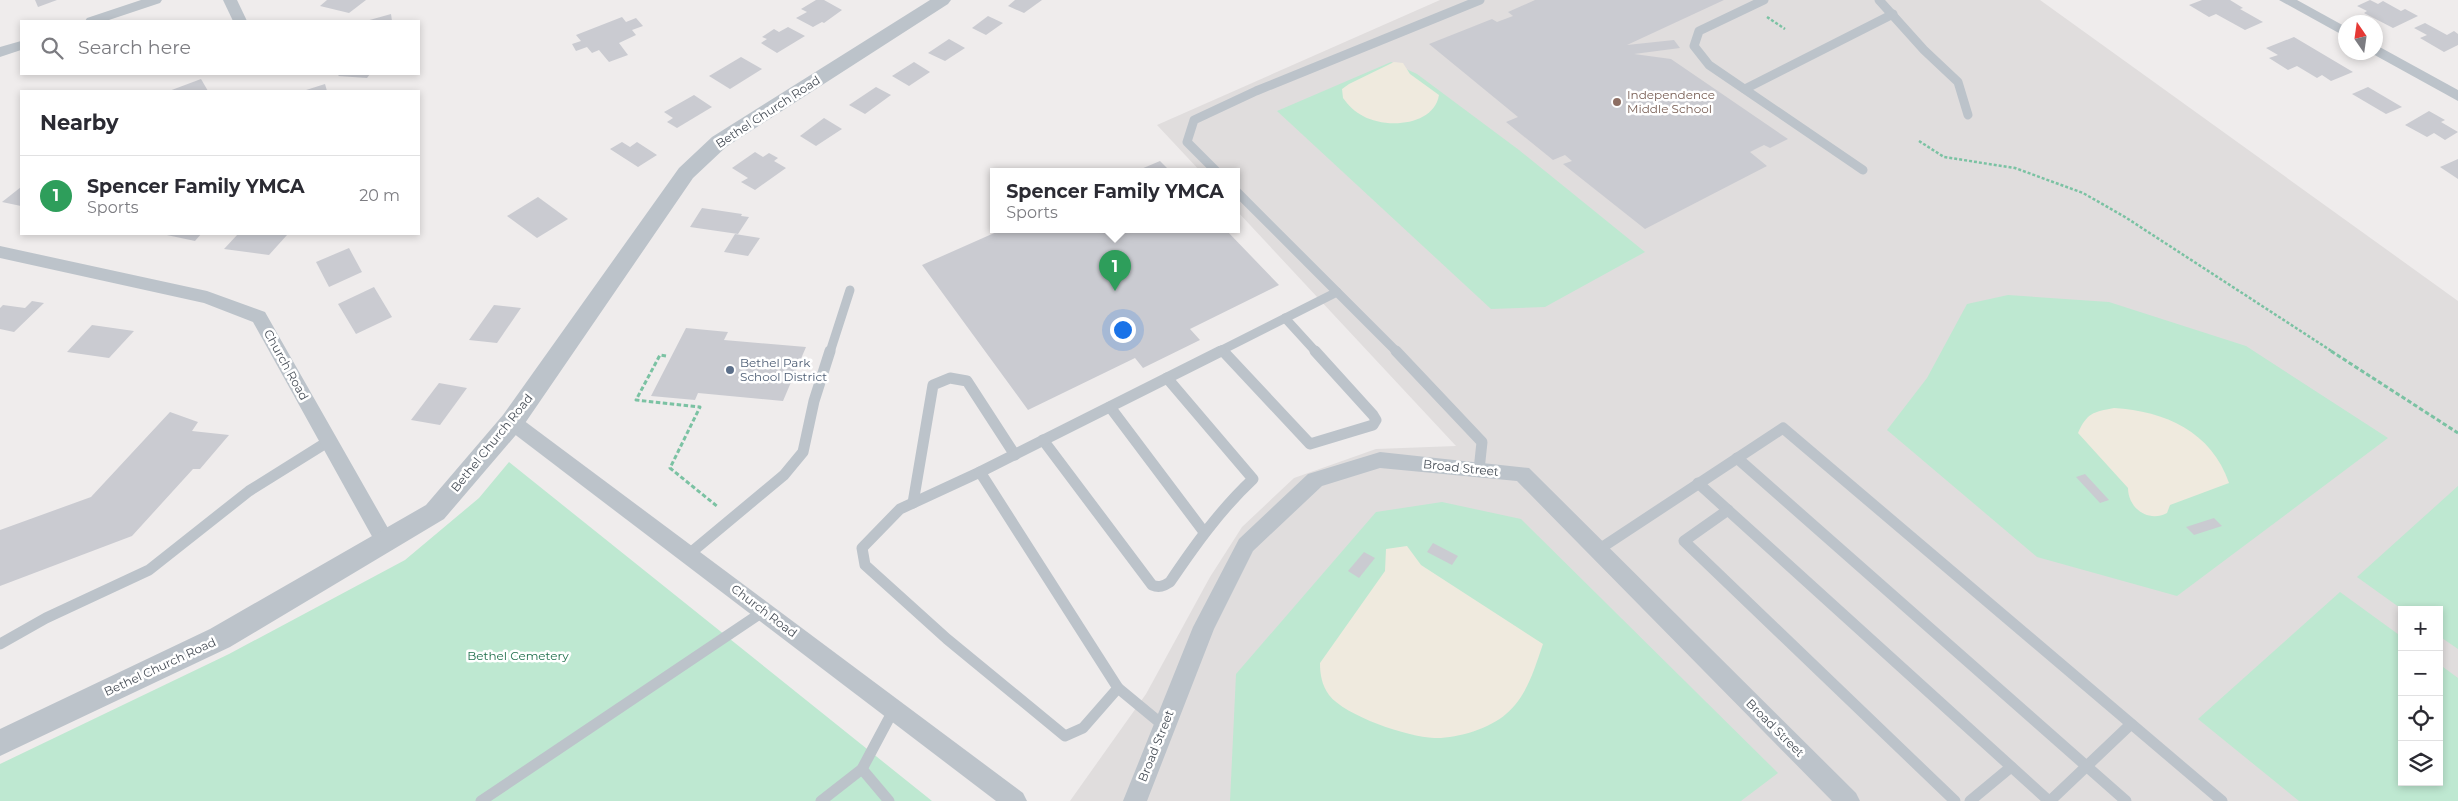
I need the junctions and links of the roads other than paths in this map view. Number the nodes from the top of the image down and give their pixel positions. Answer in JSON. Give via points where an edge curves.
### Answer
{"nodes":[{"id":1,"x":155,"y":0,"type":"edge"},
{"id":2,"x":230,"y":0,"type":"edge"},
{"id":3,"x":942,"y":0,"type":"edge"},
{"id":4,"x":1480,"y":0,"type":"edge"},
{"id":5,"x":1764,"y":0,"type":"edge"},
{"id":6,"x":1879,"y":0,"type":"edge"},
{"id":7,"x":2286,"y":0,"type":"edge"},
{"id":8,"x":1893,"y":14,"type":"junction"},
{"id":9,"x":95,"y":20,"type":"edge"},
{"id":10,"x":240,"y":20,"type":"edge"},
{"id":11,"x":2338,"y":29,"type":"edge"},
{"id":12,"x":20,"y":45,"type":"edge"},
{"id":13,"x":0,"y":52,"type":"edge"},
{"id":14,"x":2383,"y":54,"type":"edge"},
{"id":15,"x":1745,"y":89,"type":"junction"},
{"id":16,"x":2458,"y":96,"type":"edge"},
{"id":17,"x":1968,"y":115,"type":"dead end"},
{"id":18,"x":1213,"y":168,"type":"edge"},
{"id":19,"x":1863,"y":170,"type":"dead end"},
{"id":20,"x":1240,"y":196,"type":"edge"},
{"id":21,"x":0,"y":252,"type":"edge"},
{"id":22,"x":850,"y":290,"type":"dead end"},
{"id":23,"x":1337,"y":292,"type":"junction"},
{"id":24,"x":1285,"y":318,"type":"junction"},
{"id":25,"x":1222,"y":350,"type":"junction"},
{"id":26,"x":1167,"y":378,"type":"junction"},
{"id":27,"x":1110,"y":407,"type":"junction"},
{"id":28,"x":512,"y":422,"type":"junction"},
{"id":29,"x":1044,"y":440,"type":"junction"},
{"id":30,"x":329,"y":441,"type":"junction"},
{"id":31,"x":1015,"y":455,"type":"junction"},
{"id":32,"x":1737,"y":458,"type":"junction"},
{"id":33,"x":1479,"y":470,"type":"junction"},
{"id":34,"x":980,"y":472,"type":"junction"},
{"id":35,"x":1698,"y":483,"type":"junction"},
{"id":36,"x":914,"y":503,"type":"junction"},
{"id":37,"x":1728,"y":510,"type":"junction"},
{"id":38,"x":1204,"y":532,"type":"junction"},
{"id":39,"x":386,"y":542,"type":"junction"},
{"id":40,"x":1598,"y":550,"type":"junction"},
{"id":41,"x":688,"y":555,"type":"junction"},
{"id":42,"x":764,"y":611,"type":"junction"},
{"id":43,"x":0,"y":644,"type":"edge"},
{"id":44,"x":1118,"y":688,"type":"junction"},
{"id":45,"x":894,"y":710,"type":"junction"},
{"id":46,"x":2131,"y":724,"type":"junction"},
{"id":47,"x":1164,"y":726,"type":"junction"},
{"id":48,"x":0,"y":743,"type":"edge"},
{"id":49,"x":2086,"y":766,"type":"junction"},
{"id":50,"x":2011,"y":767,"type":"junction"},
{"id":51,"x":862,"y":769,"type":"junction"},
{"id":52,"x":481,"y":801,"type":"edge"},
{"id":53,"x":821,"y":801,"type":"edge"},
{"id":54,"x":890,"y":801,"type":"edge"},
{"id":55,"x":1015,"y":801,"type":"edge"},
{"id":56,"x":1135,"y":801,"type":"edge"},
{"id":57,"x":1848,"y":801,"type":"edge"},
{"id":58,"x":1955,"y":801,"type":"edge"},
{"id":59,"x":1970,"y":801,"type":"edge"},
{"id":60,"x":2049,"y":801,"type":"edge"},
{"id":61,"x":2126,"y":801,"type":"edge"},
{"id":62,"x":2222,"y":801,"type":"edge"}],
"edges":[{"from":1,"to":9,"type":"street"},
{"from":2,"to":10,"type":"street"},
{"from":3,"to":28,"type":"street","name":"Bethel Church Road","via":[[719,142],[686,173]]},
{"from":4,"to":18,"type":"lane","via":[[1194,120],[1187,142]]},
{"from":5,"to":15,"type":"lane","via":[[1700,31],[1694,46],[1709,65]]},
{"from":6,"to":8,"type":"lane"},
{"from":7,"to":11,"type":"street"},
{"from":8,"to":15,"type":"lane"},
{"from":8,"to":17,"type":"lane","via":[[1958,82]]},
{"from":12,"to":13,"type":"street"},
{"from":14,"to":16,"type":"street"},
{"from":15,"to":19,"type":"lane"},
{"from":20,"to":23,"type":"lane"},
{"from":21,"to":30,"type":"street","name":"Church Road","via":[[208,297],[259,317]]},
{"from":22,"to":41,"type":"lane","via":[[814,401],[803,452],[784,475]]},
{"from":23,"to":24,"type":"lane"},
{"from":23,"to":33,"type":"lane","via":[[1482,442]]},
{"from":24,"to":25,"type":"lane"},
{"from":24,"to":25,"type":"lane","via":[[1373,415],[1376,420],[1373,425],[1310,444]]},
{"from":25,"to":26,"type":"lane"},
{"from":26,"to":27,"type":"lane"},
{"from":26,"to":38,"type":"lane","via":[[1253,479]]},
{"from":27,"to":29,"type":"lane"},
{"from":27,"to":38,"type":"lane"},
{"from":28,"to":39,"type":"street","name":"Bethel Church Road","via":[[435,512]]},
{"from":28,"to":41,"type":"street","name":"Church Road"},
{"from":29,"to":31,"type":"lane"},
{"from":29,"to":38,"type":"lane","via":[[1154,586],[1170,582]]},
{"from":30,"to":39,"type":"street","name":"Church Road"},
{"from":30,"to":43,"type":"lane","via":[[249,491],[149,570],[46,618]]},
{"from":31,"to":34,"type":"lane"},
{"from":31,"to":36,"type":"lane","via":[[966,381],[950,378],[932,385]]},
{"from":32,"to":35,"type":"lane"},
{"from":32,"to":46,"type":"lane","via":[[1783,428]]},
{"from":32,"to":49,"type":"lane"},
{"from":33,"to":40,"type":"street","name":"Broad Street","via":[[1522,474]]},
{"from":33,"to":47,"type":"street","name":"Broad Street","via":[[1380,460],[1315,480],[1246,545],[1204,627]]},
{"from":34,"to":36,"type":"lane"},
{"from":34,"to":44,"type":"lane"},
{"from":35,"to":37,"type":"lane"},
{"from":35,"to":40,"type":"lane"},
{"from":36,"to":44,"type":"lane","via":[[900,509],[862,548],[864,565],[1065,736],[1082,728]]},
{"from":37,"to":50,"type":"lane"},
{"from":37,"to":58,"type":"lane","via":[[1684,541]]},
{"from":39,"to":48,"type":"street","name":"Bethel Church Road","via":[[220,638]]},
{"from":40,"to":57,"type":"street","name":"Broad Street"},
{"from":41,"to":42,"type":"street","name":"Church Road"},
{"from":42,"to":45,"type":"street","name":"Church Road"},
{"from":42,"to":52,"type":"lane"},
{"from":44,"to":47,"type":"lane"},
{"from":45,"to":51,"type":"lane"},
{"from":45,"to":55,"type":"street","name":"Church Road"},
{"from":46,"to":49,"type":"lane"},
{"from":46,"to":62,"type":"lane"},
{"from":47,"to":56,"type":"street","name":"Broad Street"},
{"from":49,"to":60,"type":"lane"},
{"from":49,"to":61,"type":"lane"},
{"from":50,"to":59,"type":"lane"},
{"from":50,"to":60,"type":"lane"},
{"from":51,"to":53,"type":"lane"},
{"from":51,"to":54,"type":"lane"}]}
